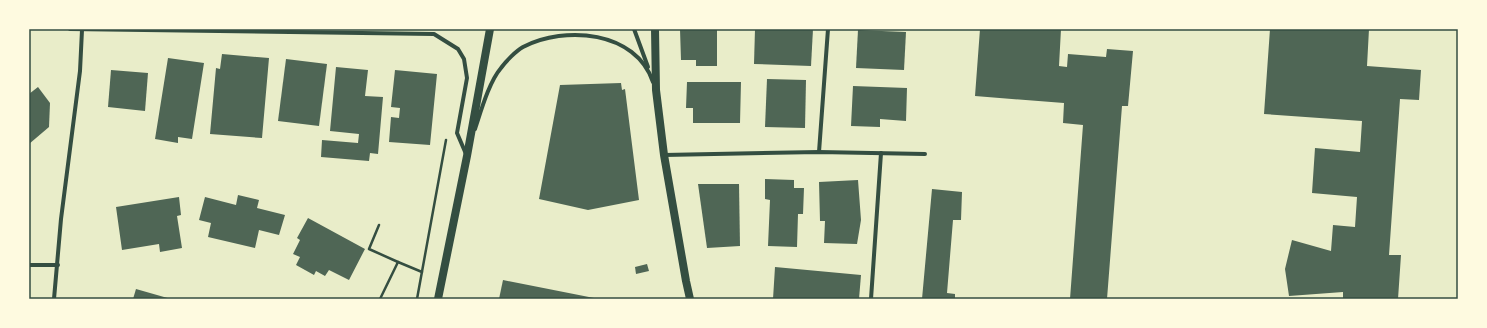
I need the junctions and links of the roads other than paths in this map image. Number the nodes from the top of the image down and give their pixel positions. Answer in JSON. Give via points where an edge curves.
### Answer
{"nodes":[{"id":1,"x":70,"y":29,"type":"edge"},
{"id":2,"x":383,"y":29,"type":"edge"},
{"id":3,"x":490,"y":29,"type":"edge"},
{"id":4,"x":634,"y":29,"type":"edge"},
{"id":5,"x":655,"y":29,"type":"edge"},
{"id":6,"x":828,"y":29,"type":"edge"},
{"id":7,"x":82,"y":30,"type":"edge"},
{"id":8,"x":382,"y":34,"type":"junction"},
{"id":9,"x":649,"y":69,"type":"junction"},
{"id":10,"x":656,"y":90,"type":"junction"},
{"id":11,"x":819,"y":152,"type":"junction"},
{"id":12,"x":881,"y":153,"type":"junction"},
{"id":13,"x":925,"y":154,"type":"dead end"},
{"id":14,"x":664,"y":155,"type":"junction"},
{"id":15,"x":467,"y":156,"type":"junction"},
{"id":16,"x":29,"y":265,"type":"edge"},
{"id":17,"x":58,"y":265,"type":"junction"},
{"id":18,"x":54,"y":299,"type":"edge"},
{"id":19,"x":438,"y":299,"type":"edge"},
{"id":20,"x":690,"y":299,"type":"edge"},
{"id":21,"x":871,"y":299,"type":"edge"}],
"edges":[{"from":1,"to":7,"type":"street"},
{"from":2,"to":8,"type":"street"},
{"from":3,"to":15,"type":"main road"},
{"from":4,"to":9,"type":"street"},
{"from":5,"to":10,"type":"main road"},
{"from":6,"to":11,"type":"street"},
{"from":7,"to":8,"type":"street"},
{"from":7,"to":17,"type":"street","via":[[80,71],[61,219]]},
{"from":8,"to":15,"type":"street","via":[[434,34],[458,49],[464,59],[467,78],[457,134]]},
{"from":9,"to":10,"type":"street"},
{"from":9,"to":15,"type":"street","via":[[622,45],[595,36],[569,35],[546,38],[522,48],[500,68],[484,100]]},
{"from":10,"to":14,"type":"main road"},
{"from":11,"to":12,"type":"street"},
{"from":11,"to":14,"type":"street"},
{"from":12,"to":13,"type":"street"},
{"from":12,"to":21,"type":"street"},
{"from":14,"to":20,"type":"main road"},
{"from":15,"to":19,"type":"main road"},
{"from":16,"to":17,"type":"street"},
{"from":17,"to":18,"type":"street"}]}
